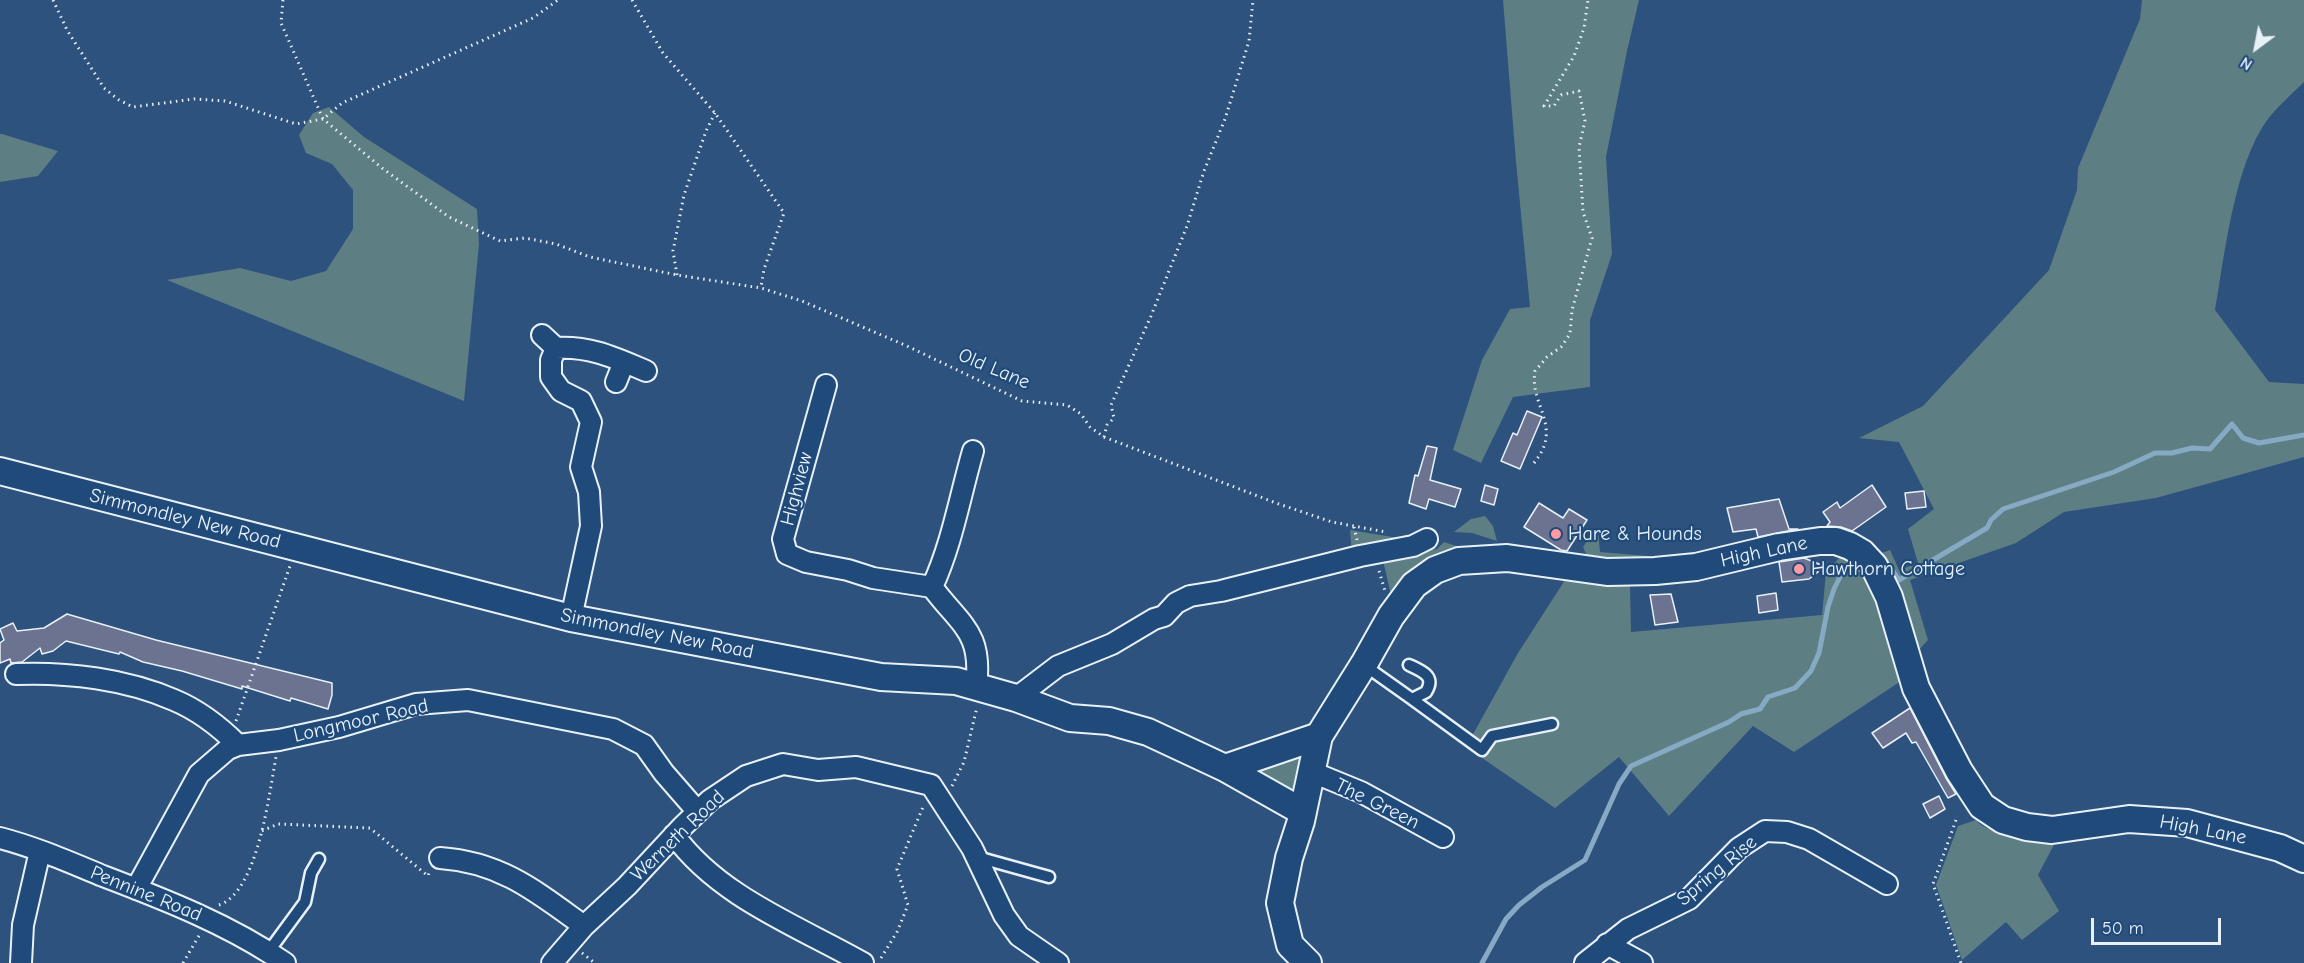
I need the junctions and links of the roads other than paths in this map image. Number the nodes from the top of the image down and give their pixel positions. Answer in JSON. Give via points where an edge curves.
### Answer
{"nodes":[{"id":1,"x":624,"y":362,"type":"junction"},
{"id":2,"x":646,"y":371,"type":"dead end"},
{"id":3,"x":616,"y":382,"type":"dead end"},
{"id":4,"x":825,"y":385,"type":"dead end"},
{"id":5,"x":973,"y":451,"type":"dead end"},
{"id":6,"x":0,"y":471,"type":"edge"},
{"id":7,"x":1427,"y":539,"type":"dead end"},
{"id":8,"x":932,"y":587,"type":"junction"},
{"id":9,"x":571,"y":618,"type":"junction"},
{"id":10,"x":1364,"y":664,"type":"junction"},
{"id":11,"x":1409,"y":665,"type":"dead end"},
{"id":12,"x":16,"y":674,"type":"dead end"},
{"id":13,"x":979,"y":687,"type":"junction"},
{"id":14,"x":1016,"y":699,"type":"junction"},
{"id":15,"x":1412,"y":699,"type":"junction"},
{"id":16,"x":1552,"y":724,"type":"dead end"},
{"id":17,"x":1319,"y":736,"type":"junction"},
{"id":18,"x":234,"y":741,"type":"junction"},
{"id":19,"x":1225,"y":768,"type":"junction"},
{"id":20,"x":1312,"y":772,"type":"junction"},
{"id":21,"x":698,"y":812,"type":"junction"},
{"id":22,"x":1303,"y":812,"type":"junction"},
{"id":23,"x":674,"y":835,"type":"junction"},
{"id":24,"x":1443,"y":837,"type":"dead end"},
{"id":25,"x":0,"y":838,"type":"edge"},
{"id":26,"x":40,"y":851,"type":"junction"},
{"id":27,"x":977,"y":857,"type":"junction"},
{"id":28,"x":440,"y":858,"type":"road end"},
{"id":29,"x":2304,"y":858,"type":"edge"},
{"id":30,"x":319,"y":859,"type":"dead end"},
{"id":31,"x":1049,"y":876,"type":"dead end"},
{"id":32,"x":1887,"y":884,"type":"dead end"},
{"id":33,"x":136,"y":889,"type":"junction"},
{"id":34,"x":584,"y":926,"type":"junction"},
{"id":35,"x":1607,"y":944,"type":"junction"},
{"id":36,"x":269,"y":951,"type":"junction"},
{"id":37,"x":21,"y":963,"type":"edge"},
{"id":38,"x":285,"y":963,"type":"edge"},
{"id":39,"x":552,"y":963,"type":"edge"},
{"id":40,"x":863,"y":963,"type":"edge"},
{"id":41,"x":1058,"y":963,"type":"edge"},
{"id":42,"x":1308,"y":963,"type":"edge"},
{"id":43,"x":1585,"y":963,"type":"edge"},
{"id":44,"x":1642,"y":963,"type":"edge"}],
"edges":[{"from":1,"to":2,"type":"street"},
{"from":1,"to":3,"type":"street"},
{"from":1,"to":9,"type":"street","via":[[603,352],[549,342],[551,377],[561,391],[581,401],[591,422],[581,467],[589,492],[591,526]]},
{"from":4,"to":8,"type":"street","name":"Highview","via":[[783,539],[787,554],[873,578]]},
{"from":5,"to":8,"type":"street","via":[[945,559]]},
{"from":6,"to":9,"type":"street","name":"Simmondley New Road"},
{"from":7,"to":14,"type":"street","via":[[1413,546],[1190,596],[1164,616],[1112,644],[1058,666]]},
{"from":8,"to":13,"type":"street","via":[[965,625],[976,649]]},
{"from":9,"to":13,"type":"street","name":"Simmondley New Road","via":[[881,677],[956,681]]},
{"from":10,"to":15,"type":"lane"},
{"from":10,"to":17,"type":"street","name":"High Lane"},
{"from":10,"to":29,"type":"street","name":"High Lane","via":[[1414,585],[1459,561],[1507,558],[1607,572],[1655,571],[1696,567],[1810,542],[1836,541],[1862,553],[1874,566],[1889,597],[1916,688],[1982,806],[2003,820],[2052,830],[2129,819],[2187,823]]},
{"from":11,"to":15,"type":"lane","via":[[1429,676],[1426,692]]},
{"from":12,"to":18,"type":"street","via":[[78,675],[143,690],[174,700],[207,718]]},
{"from":13,"to":14,"type":"street","name":"Simmondley New Road"},
{"from":14,"to":19,"type":"street","name":"Simmondley New Road","via":[[1070,718],[1109,721],[1148,732]]},
{"from":15,"to":16,"type":"lane","via":[[1482,750],[1492,736]]},
{"from":17,"to":19,"type":"street"},
{"from":17,"to":20,"type":"street"},
{"from":18,"to":21,"type":"street","name":"Longmoor Road","via":[[279,740],[416,704],[468,700],[614,729],[644,745]]},
{"from":18,"to":33,"type":"street","name":"Longmoor Road","via":[[199,774]]},
{"from":19,"to":22,"type":"street","name":"Simmondley New Road"},
{"from":20,"to":22,"type":"street"},
{"from":20,"to":24,"type":"street","name":"The Green","via":[[1361,792]]},
{"from":21,"to":23,"type":"street","name":"Werneth Road"},
{"from":21,"to":27,"type":"street","name":"Werneth Road","via":[[746,776],[783,764],[818,770],[856,767],[931,785]]},
{"from":22,"to":42,"type":"street","via":[[1280,903],[1290,945]]},
{"from":23,"to":34,"type":"street","name":"Werneth Road"},
{"from":23,"to":40,"type":"street","via":[[700,867],[727,886]]},
{"from":25,"to":26,"type":"street","name":"Pennine Road"},
{"from":26,"to":33,"type":"street","name":"Pennine Road"},
{"from":26,"to":37,"type":"street","via":[[23,925]]},
{"from":27,"to":31,"type":"lane"},
{"from":27,"to":41,"type":"street","via":[[1004,915],[1019,936]]},
{"from":28,"to":34,"type":"street","via":[[464,859],[525,883]]},
{"from":30,"to":36,"type":"lane","via":[[311,873],[305,902]]},
{"from":32,"to":35,"type":"street","name":"Spring Rise","via":[[1809,839],[1765,831],[1738,848],[1689,899],[1628,928]]},
{"from":33,"to":36,"type":"street","name":"Pennine Road"},
{"from":34,"to":39,"type":"street","name":"Werneth Road"},
{"from":35,"to":43,"type":"street","name":"Spring Rise"},
{"from":35,"to":44,"type":"street"},
{"from":36,"to":38,"type":"street","name":"Pennine Road"}]}
